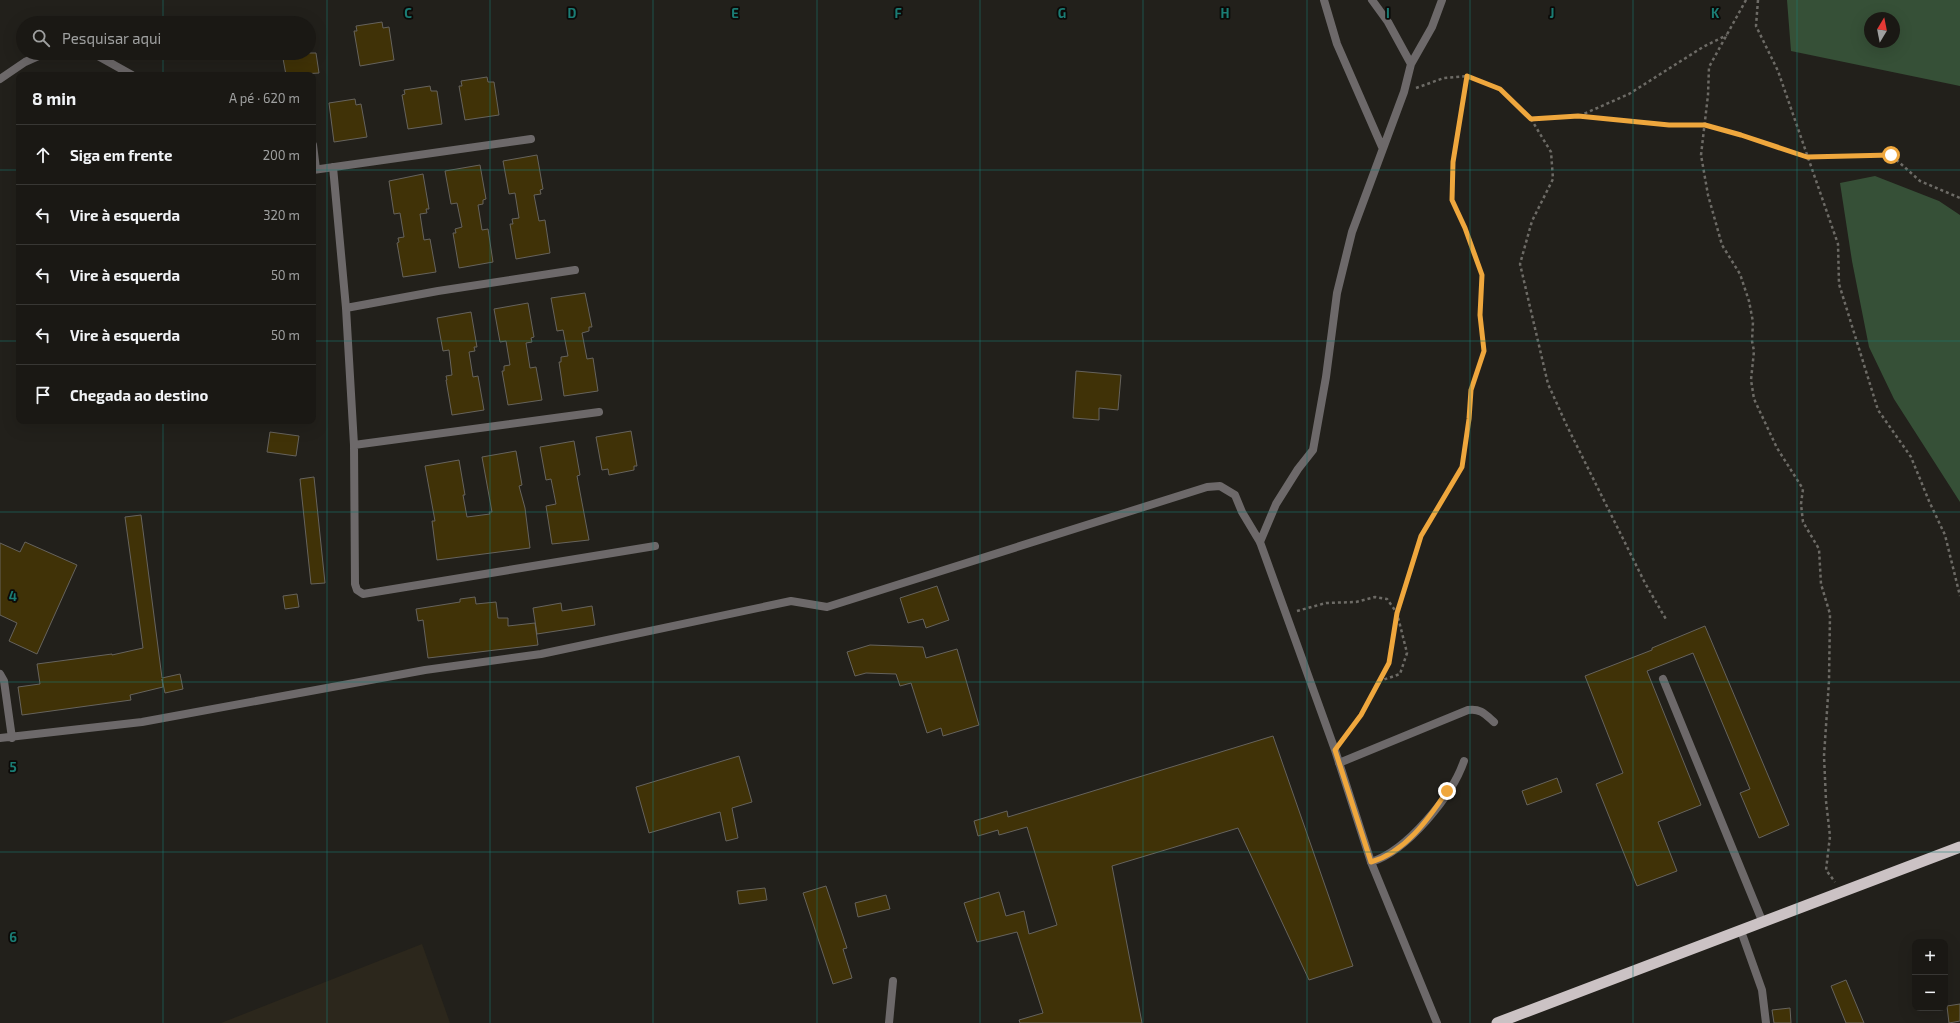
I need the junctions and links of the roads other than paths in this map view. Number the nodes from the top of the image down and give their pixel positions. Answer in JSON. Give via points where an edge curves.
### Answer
{"nodes":[{"id":1,"x":1324,"y":0,"type":"edge"},
{"id":2,"x":1372,"y":0,"type":"edge"},
{"id":3,"x":1442,"y":0,"type":"edge"},
{"id":4,"x":29,"y":60,"type":"edge"},
{"id":5,"x":105,"y":60,"type":"edge"},
{"id":6,"x":1411,"y":64,"type":"junction"},
{"id":7,"x":127,"y":72,"type":"edge"},
{"id":8,"x":0,"y":79,"type":"edge"},
{"id":9,"x":531,"y":139,"type":"dead end"},
{"id":10,"x":1382,"y":147,"type":"junction"},
{"id":11,"x":333,"y":167,"type":"junction"},
{"id":12,"x":316,"y":169,"type":"edge"},
{"id":13,"x":575,"y":270,"type":"dead end"},
{"id":14,"x":346,"y":308,"type":"junction"},
{"id":15,"x":599,"y":412,"type":"dead end"},
{"id":16,"x":354,"y":445,"type":"junction"},
{"id":17,"x":1260,"y":542,"type":"junction"},
{"id":18,"x":655,"y":546,"type":"dead end"},
{"id":19,"x":0,"y":674,"type":"edge"},
{"id":20,"x":1663,"y":679,"type":"dead end"},
{"id":21,"x":1494,"y":722,"type":"dead end"},
{"id":22,"x":0,"y":738,"type":"edge"},
{"id":23,"x":12,"y":738,"type":"junction"},
{"id":24,"x":1464,"y":761,"type":"dead end"},
{"id":25,"x":1339,"y":763,"type":"junction"},
{"id":26,"x":1960,"y":847,"type":"edge"},
{"id":27,"x":1371,"y":862,"type":"junction"},
{"id":28,"x":1763,"y":923,"type":"junction"},
{"id":29,"x":1741,"y":931,"type":"junction"},
{"id":30,"x":893,"y":981,"type":"dead end"},
{"id":31,"x":889,"y":1023,"type":"edge"},
{"id":32,"x":1437,"y":1023,"type":"edge"},
{"id":33,"x":1497,"y":1023,"type":"edge"},
{"id":34,"x":1766,"y":1023,"type":"edge"}],
"edges":[{"from":1,"to":10,"type":"street","via":[[1337,44]]},
{"from":2,"to":6,"type":"street","via":[[1388,22]]},
{"from":3,"to":6,"type":"street","via":[[1432,27]]},
{"from":4,"to":8,"type":"street"},
{"from":5,"to":7,"type":"street"},
{"from":6,"to":10,"type":"street","via":[[1404,92]]},
{"from":9,"to":11,"type":"street"},
{"from":10,"to":17,"type":"street","via":[[1352,232],[1337,293],[1313,450],[1276,504]]},
{"from":11,"to":12,"type":"street"},
{"from":11,"to":14,"type":"street"},
{"from":13,"to":14,"type":"street"},
{"from":14,"to":16,"type":"street"},
{"from":15,"to":16,"type":"street"},
{"from":16,"to":18,"type":"street","via":[[355,584],[357,590],[363,594]]},
{"from":17,"to":23,"type":"street","via":[[1242,512],[1236,495],[1220,486],[1207,487],[827,607],[792,601],[541,654],[425,670],[142,722]]},
{"from":17,"to":25,"type":"street"},
{"from":19,"to":23,"type":"street","via":[[4,681]]},
{"from":20,"to":28,"type":"street"},
{"from":21,"to":25,"type":"street","via":[[1481,711],[1468,710]]},
{"from":22,"to":23,"type":"street"},
{"from":24,"to":27,"type":"street","via":[[1458,777],[1415,834],[1382,859]]},
{"from":25,"to":27,"type":"street"},
{"from":26,"to":28,"type":"highway"},
{"from":27,"to":32,"type":"street"},
{"from":28,"to":29,"type":"highway"},
{"from":29,"to":33,"type":"highway"},
{"from":29,"to":34,"type":"street","via":[[1762,990]]},
{"from":30,"to":31,"type":"street"}]}
